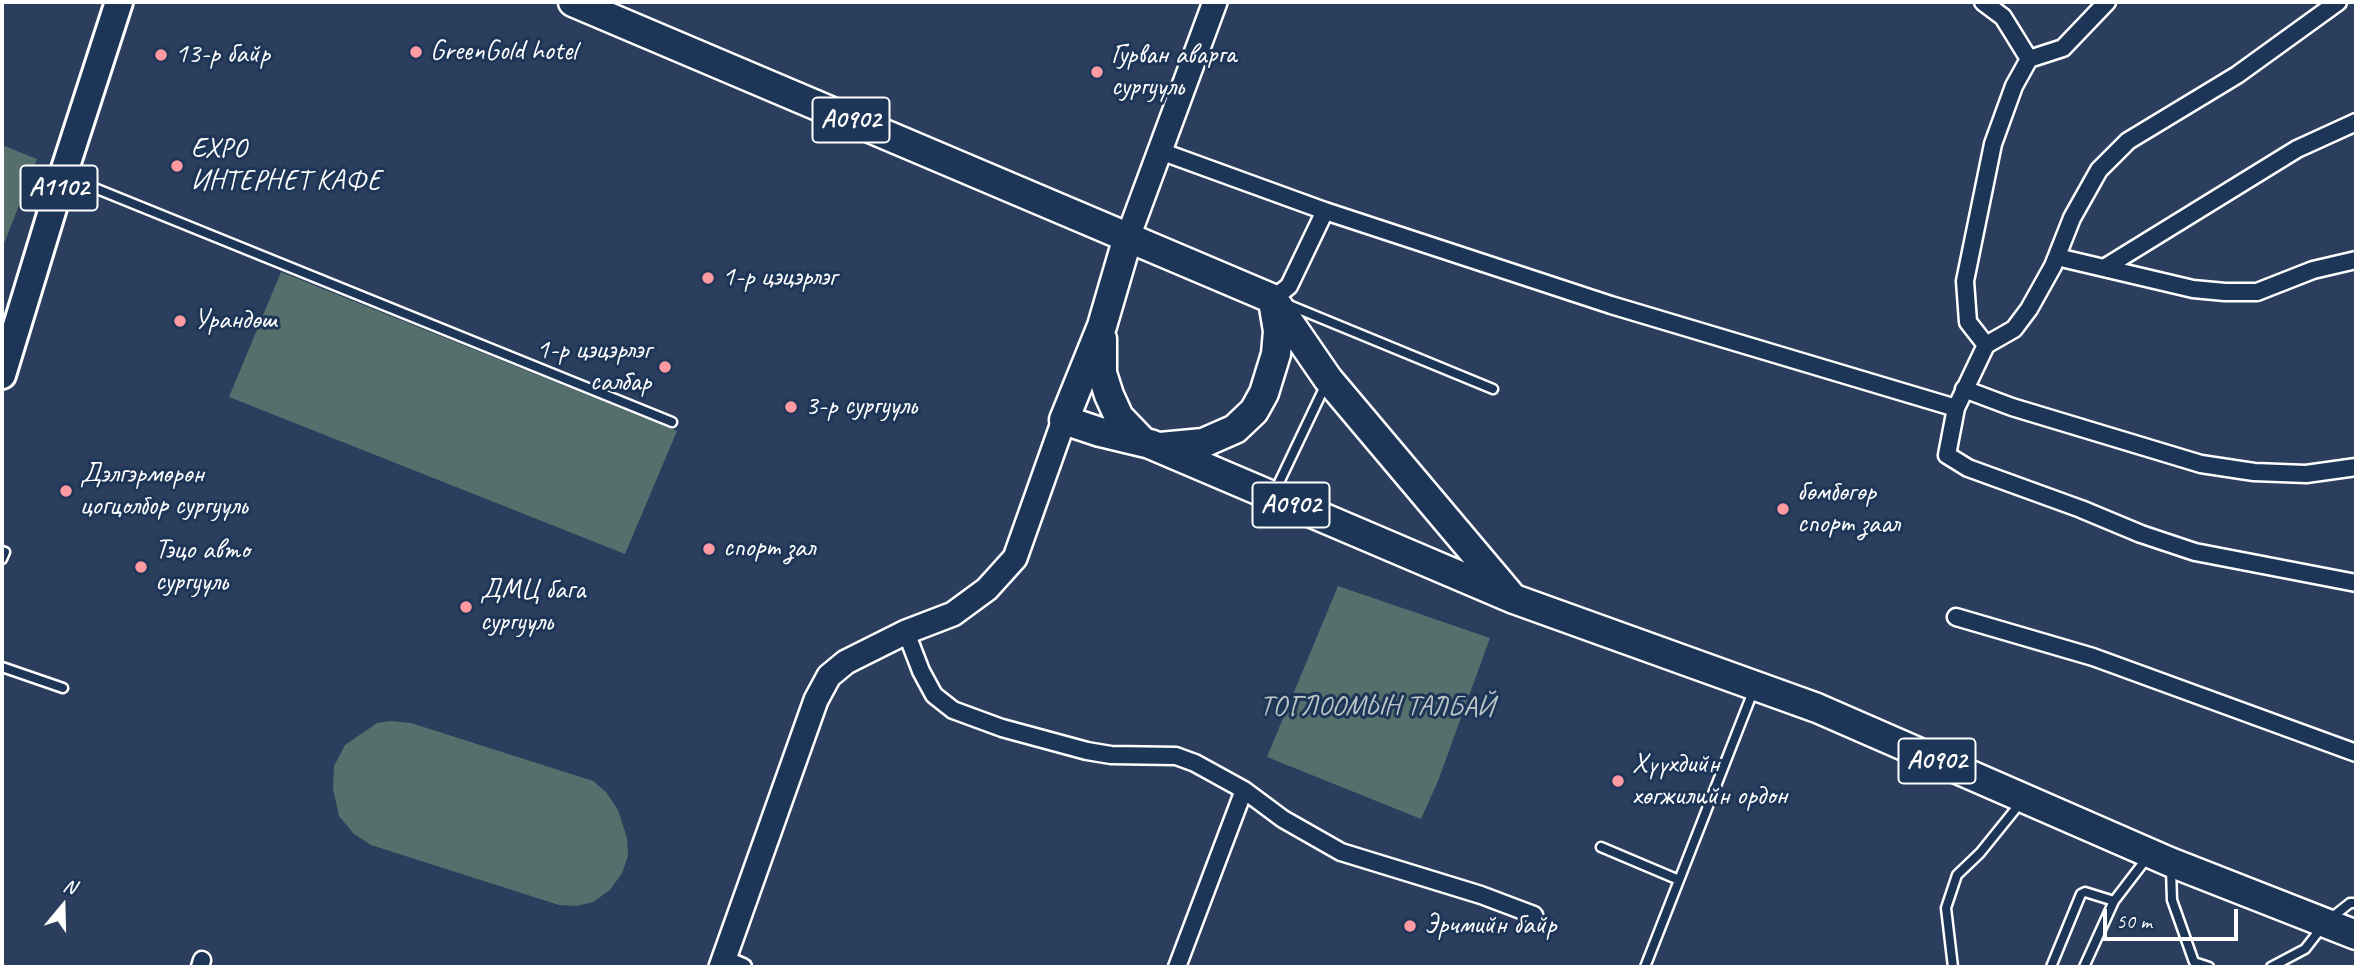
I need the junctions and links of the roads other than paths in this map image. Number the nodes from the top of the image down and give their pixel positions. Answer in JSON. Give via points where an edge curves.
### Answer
{"nodes":[{"id":1,"x":119,"y":2,"type":"edge"},
{"id":2,"x":573,"y":2,"type":"edge"},
{"id":3,"x":1215,"y":2,"type":"edge"},
{"id":4,"x":1983,"y":2,"type":"edge"},
{"id":5,"x":2107,"y":2,"type":"edge"},
{"id":6,"x":2338,"y":2,"type":"edge"},
{"id":7,"x":2029,"y":59,"type":"junction"},
{"id":8,"x":2356,"y":122,"type":"edge"},
{"id":9,"x":1160,"y":151,"type":"junction"},
{"id":10,"x":62,"y":175,"type":"junction"},
{"id":11,"x":1325,"y":211,"type":"junction"},
{"id":12,"x":1128,"y":237,"type":"junction"},
{"id":13,"x":2057,"y":257,"type":"junction"},
{"id":14,"x":2356,"y":260,"type":"edge"},
{"id":15,"x":2104,"y":268,"type":"junction"},
{"id":16,"x":1273,"y":299,"type":"junction"},
{"id":17,"x":1102,"y":326,"type":"junction"},
{"id":18,"x":9,"y":331,"type":"edge"},
{"id":19,"x":1986,"y":345,"type":"junction"},
{"id":20,"x":2,"y":375,"type":"edge"},
{"id":21,"x":1328,"y":379,"type":"junction"},
{"id":22,"x":1493,"y":389,"type":"dead end"},
{"id":23,"x":1965,"y":389,"type":"junction"},
{"id":24,"x":1956,"y":408,"type":"junction"},
{"id":25,"x":1064,"y":420,"type":"junction"},
{"id":26,"x":672,"y":422,"type":"dead end"},
{"id":27,"x":1150,"y":445,"type":"junction"},
{"id":28,"x":2356,"y":467,"type":"edge"},
{"id":29,"x":1272,"y":497,"type":"junction"},
{"id":30,"x":2,"y":551,"type":"edge"},
{"id":31,"x":2,"y":559,"type":"edge"},
{"id":32,"x":2356,"y":583,"type":"edge"},
{"id":33,"x":1514,"y":599,"type":"junction"},
{"id":34,"x":1956,"y":617,"type":"dead end"},
{"id":35,"x":906,"y":632,"type":"junction"},
{"id":36,"x":2,"y":667,"type":"edge"},
{"id":37,"x":1755,"y":686,"type":"junction"},
{"id":38,"x":64,"y":688,"type":"dead end"},
{"id":39,"x":2356,"y":753,"type":"edge"},
{"id":40,"x":1244,"y":790,"type":"junction"},
{"id":41,"x":2024,"y":798,"type":"junction"},
{"id":42,"x":1601,"y":847,"type":"dead end"},
{"id":43,"x":2161,"y":857,"type":"junction"},
{"id":44,"x":1679,"y":880,"type":"junction"},
{"id":45,"x":2113,"y":901,"type":"junction"},
{"id":46,"x":2356,"y":903,"type":"edge"},
{"id":47,"x":1534,"y":915,"type":"dead end"},
{"id":48,"x":2326,"y":922,"type":"junction"},
{"id":49,"x":2356,"y":934,"type":"edge"},
{"id":50,"x":729,"y":964,"type":"edge"},
{"id":51,"x":1177,"y":967,"type":"edge"},
{"id":52,"x":1645,"y":967,"type":"edge"},
{"id":53,"x":1953,"y":967,"type":"edge"},
{"id":54,"x":2051,"y":967,"type":"edge"},
{"id":55,"x":2084,"y":967,"type":"edge"},
{"id":56,"x":2209,"y":967,"type":"edge"},
{"id":57,"x":2271,"y":967,"type":"edge"}],
"edges":[{"from":1,"to":10,"type":"main road","number":"A1102"},
{"from":2,"to":12,"type":"highway","number":"A0902"},
{"from":3,"to":9,"type":"main road"},
{"from":4,"to":7,"type":"street","via":[[2003,17]]},
{"from":5,"to":7,"type":"street","via":[[2063,48]]},
{"from":6,"to":13,"type":"street","via":[[2236,75],[2128,141],[2099,170]]},
{"from":7,"to":19,"type":"street","via":[[1993,144],[1965,281],[1968,322]]},
{"from":8,"to":15,"type":"street","via":[[2297,149]]},
{"from":9,"to":11,"type":"street"},
{"from":9,"to":12,"type":"main road"},
{"from":10,"to":18,"type":"main road","number":"A1102"},
{"from":10,"to":26,"type":"lane"},
{"from":11,"to":16,"type":"street","via":[[1289,286]]},
{"from":11,"to":24,"type":"street","via":[[1625,309]]},
{"from":12,"to":16,"type":"highway","number":"A0902"},
{"from":12,"to":17,"type":"highway"},
{"from":13,"to":15,"type":"street"},
{"from":13,"to":19,"type":"street","via":[[2014,330]]},
{"from":14,"to":15,"type":"street","via":[[2313,270],[2258,292],[2193,289]]},
{"from":16,"to":21,"type":"highway","number":"A0902"},
{"from":16,"to":22,"type":"lane"},
{"from":16,"to":27,"type":"highway","via":[[1276,354],[1254,411],[1235,429],[1203,443]]},
{"from":17,"to":25,"type":"highway"},
{"from":17,"to":27,"type":"highway","via":[[1102,373],[1109,395],[1119,418]]},
{"from":18,"to":20,"type":"main road","number":"A1102"},
{"from":19,"to":23,"type":"street"},
{"from":21,"to":29,"type":"lane"},
{"from":21,"to":33,"type":"highway","number":"A0902"},
{"from":23,"to":24,"type":"street"},
{"from":23,"to":28,"type":"street","via":[[2201,464],[2306,474]]},
{"from":24,"to":32,"type":"street","via":[[1947,455],[1968,468],[2195,552]]},
{"from":25,"to":27,"type":"highway","number":"A0902"},
{"from":25,"to":35,"type":"main road","via":[[1015,558],[970,603]]},
{"from":27,"to":29,"type":"highway","number":"A0902"},
{"from":29,"to":33,"type":"highway","number":"A0902"},
{"from":30,"to":31,"type":"lane"},
{"from":33,"to":37,"type":"highway","number":"A0902"},
{"from":34,"to":39,"type":"street","via":[[2094,657]]},
{"from":35,"to":40,"type":"street","via":[[934,695],[953,710],[1087,751],[1176,757]]},
{"from":35,"to":50,"type":"main road","via":[[846,662],[830,676],[816,700]]},
{"from":36,"to":38,"type":"lane"},
{"from":37,"to":41,"type":"highway","number":"A0902","via":[[1817,708]]},
{"from":37,"to":44,"type":"lane"},
{"from":40,"to":47,"type":"street","via":[[1341,852]]},
{"from":40,"to":51,"type":"street"},
{"from":41,"to":43,"type":"highway","number":"A0902"},
{"from":41,"to":53,"type":"lane","via":[[1957,875],[1946,908]]},
{"from":42,"to":44,"type":"lane"},
{"from":43,"to":45,"type":"lane"},
{"from":43,"to":48,"type":"highway","number":"A0902"},
{"from":43,"to":56,"type":"lane","via":[[2194,962]]},
{"from":44,"to":52,"type":"lane"},
{"from":45,"to":54,"type":"lane","via":[[2081,894]]},
{"from":45,"to":55,"type":"lane"},
{"from":46,"to":48,"type":"lane"},
{"from":48,"to":49,"type":"highway","number":"A0902"},
{"from":48,"to":57,"type":"lane","via":[[2305,949]]}]}
